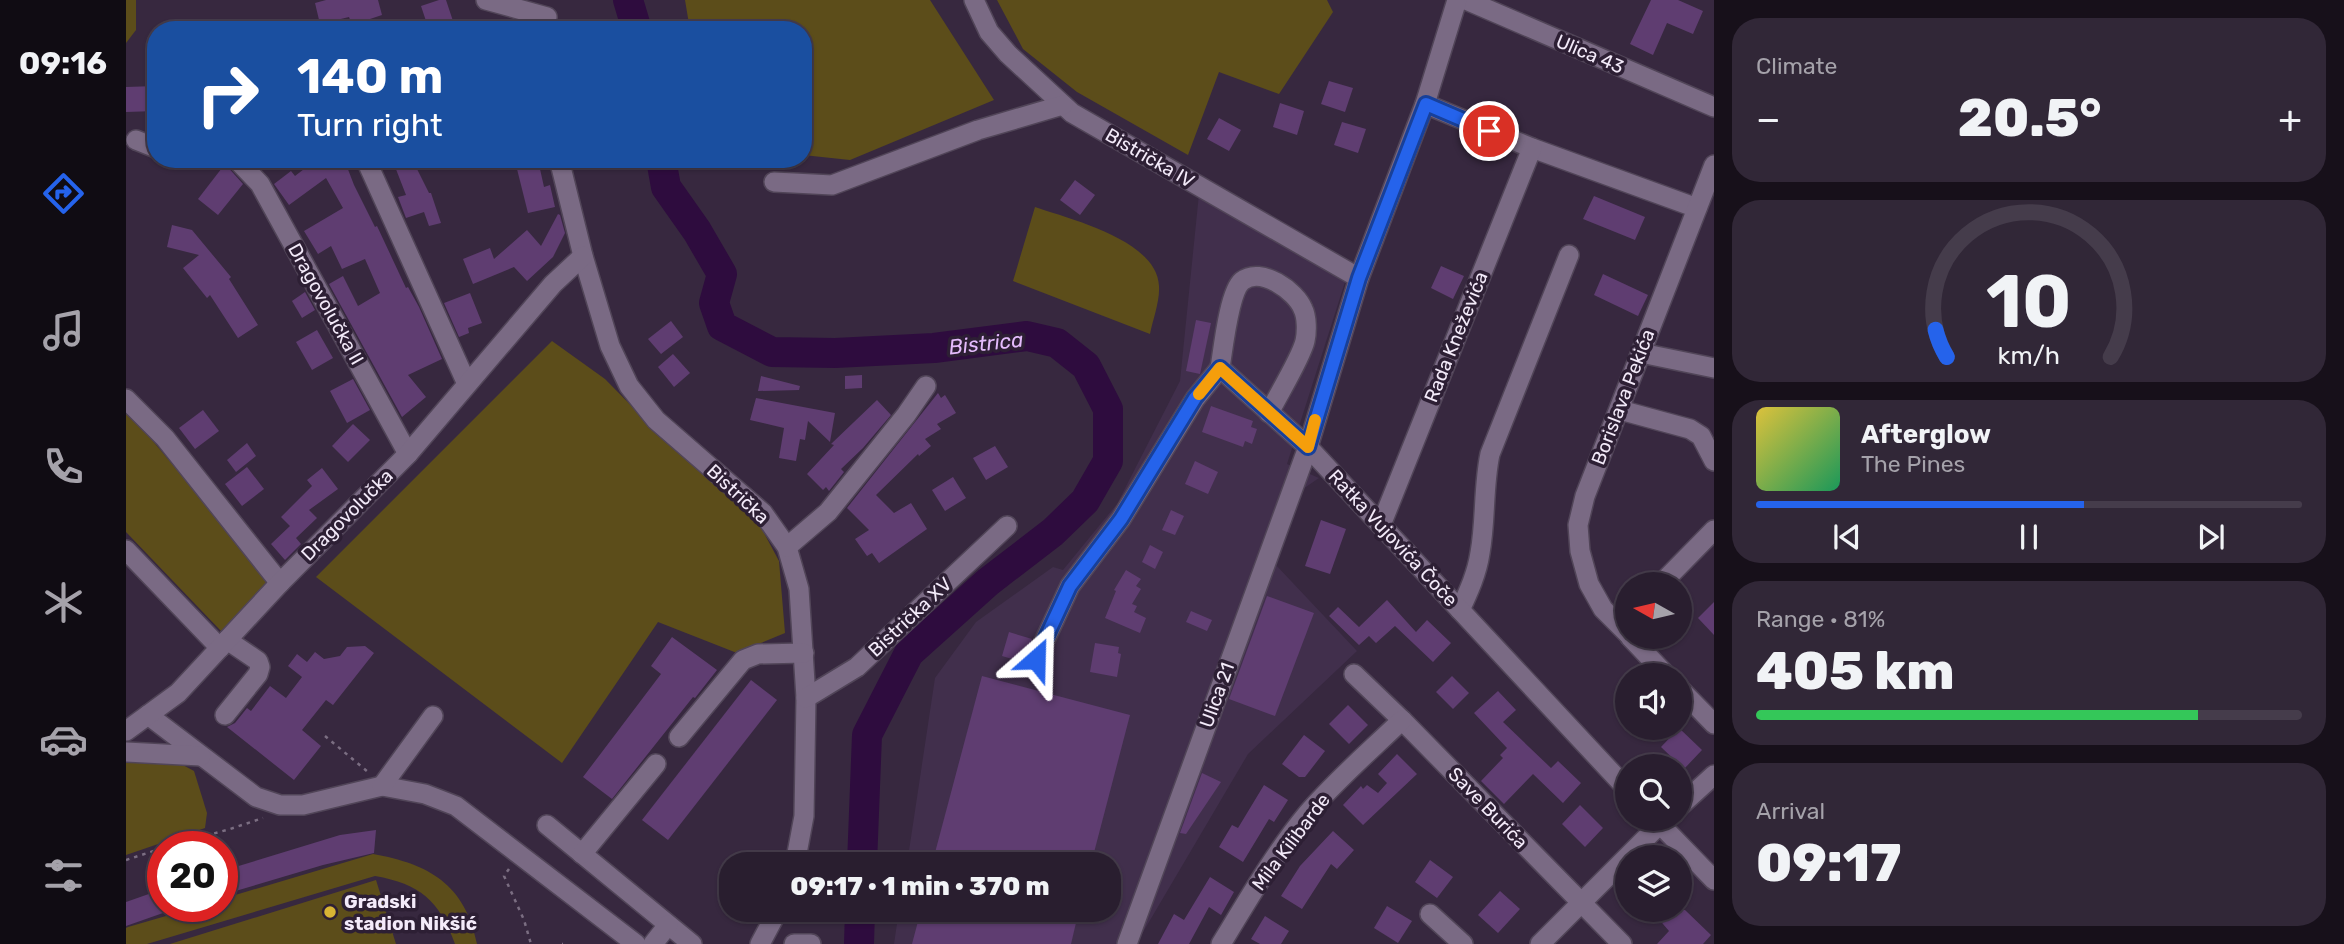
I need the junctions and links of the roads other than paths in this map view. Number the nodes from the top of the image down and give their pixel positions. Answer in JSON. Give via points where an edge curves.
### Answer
{"nodes":[{"id":1,"x":486,"y":0,"type":"edge"},
{"id":2,"x":974,"y":0,"type":"edge"},
{"id":3,"x":1457,"y":0,"type":"edge"},
{"id":4,"x":1466,"y":0,"type":"edge"},
{"id":5,"x":549,"y":16,"type":"edge"},
{"id":6,"x":1426,"y":104,"type":"junction"},
{"id":7,"x":1063,"y":105,"type":"junction"},
{"id":8,"x":1714,"y":107,"type":"edge"},
{"id":9,"x":136,"y":140,"type":"dead end"},
{"id":10,"x":147,"y":144,"type":"edge"},
{"id":11,"x":1532,"y":148,"type":"junction"},
{"id":12,"x":1714,"y":165,"type":"edge"},
{"id":13,"x":245,"y":168,"type":"edge"},
{"id":14,"x":370,"y":168,"type":"edge"},
{"id":15,"x":561,"y":168,"type":"edge"},
{"id":16,"x":774,"y":182,"type":"dead end"},
{"id":17,"x":1704,"y":203,"type":"edge"},
{"id":18,"x":1569,"y":255,"type":"dead end"},
{"id":19,"x":583,"y":256,"type":"junction"},
{"id":20,"x":590,"y":278,"type":"junction"},
{"id":21,"x":1359,"y":278,"type":"junction"},
{"id":22,"x":553,"y":284,"type":"junction"},
{"id":23,"x":1641,"y":352,"type":"junction"},
{"id":24,"x":1220,"y":368,"type":"junction"},
{"id":25,"x":1714,"y":368,"type":"edge"},
{"id":26,"x":467,"y":384,"type":"junction"},
{"id":27,"x":926,"y":386,"type":"dead end"},
{"id":28,"x":126,"y":399,"type":"edge"},
{"id":29,"x":1620,"y":410,"type":"junction"},
{"id":30,"x":1269,"y":413,"type":"junction"},
{"id":31,"x":1308,"y":447,"type":"junction"},
{"id":32,"x":408,"y":454,"type":"junction"},
{"id":33,"x":1714,"y":461,"type":"edge"},
{"id":34,"x":1381,"y":525,"type":"junction"},
{"id":35,"x":1007,"y":526,"type":"dead end"},
{"id":36,"x":1714,"y":530,"type":"edge"},
{"id":37,"x":787,"y":547,"type":"junction"},
{"id":38,"x":126,"y":551,"type":"edge"},
{"id":39,"x":1673,"y":572,"type":"edge"},
{"id":40,"x":280,"y":583,"type":"junction"},
{"id":41,"x":1460,"y":610,"type":"junction"},
{"id":42,"x":1615,"y":619,"type":"edge"},
{"id":43,"x":223,"y":644,"type":"junction"},
{"id":44,"x":1643,"y":649,"type":"edge"},
{"id":45,"x":804,"y":653,"type":"junction"},
{"id":46,"x":1036,"y":659,"type":"dead end"},
{"id":47,"x":1656,"y":663,"type":"edge"},
{"id":48,"x":1354,"y":674,"type":"dead end"},
{"id":49,"x":806,"y":698,"type":"junction"},
{"id":50,"x":1692,"y":701,"type":"edge"},
{"id":51,"x":148,"y":715,"type":"junction"},
{"id":52,"x":225,"y":715,"type":"dead end"},
{"id":53,"x":433,"y":716,"type":"dead end"},
{"id":54,"x":1402,"y":720,"type":"junction"},
{"id":55,"x":1714,"y":724,"type":"edge"},
{"id":56,"x":126,"y":732,"type":"edge"},
{"id":57,"x":679,"y":737,"type":"dead end"},
{"id":58,"x":126,"y":752,"type":"edge"},
{"id":59,"x":201,"y":756,"type":"junction"},
{"id":60,"x":656,"y":764,"type":"dead end"},
{"id":61,"x":1714,"y":775,"type":"edge"},
{"id":62,"x":1615,"y":776,"type":"edge"},
{"id":63,"x":382,"y":786,"type":"junction"},
{"id":64,"x":1692,"y":795,"type":"edge"},
{"id":65,"x":547,"y":825,"type":"dead end"},
{"id":66,"x":1650,"y":831,"type":"edge"},
{"id":67,"x":1669,"y":831,"type":"edge"},
{"id":68,"x":797,"y":852,"type":"edge"},
{"id":69,"x":582,"y":854,"type":"junction"},
{"id":70,"x":1714,"y":880,"type":"edge"},
{"id":71,"x":1580,"y":903,"type":"junction"},
{"id":72,"x":1430,"y":914,"type":"dead end"},
{"id":73,"x":772,"y":922,"type":"edge"},
{"id":74,"x":668,"y":925,"type":"junction"},
{"id":75,"x":636,"y":944,"type":"edge"},
{"id":76,"x":653,"y":944,"type":"edge"},
{"id":77,"x":692,"y":944,"type":"edge"},
{"id":78,"x":760,"y":944,"type":"edge"},
{"id":79,"x":794,"y":944,"type":"edge"},
{"id":80,"x":811,"y":944,"type":"edge"},
{"id":81,"x":1127,"y":944,"type":"edge"},
{"id":82,"x":1222,"y":944,"type":"edge"},
{"id":83,"x":1463,"y":944,"type":"edge"},
{"id":84,"x":1540,"y":944,"type":"edge"},
{"id":85,"x":1622,"y":944,"type":"edge"}],
"edges":[{"from":1,"to":5,"type":"street"},
{"from":2,"to":7,"type":"street","name":"Bistrička IV","via":[[1001,47]]},
{"from":3,"to":6,"type":"street"},
{"from":4,"to":8,"type":"street","name":"Ulica 43"},
{"from":6,"to":11,"type":"street"},
{"from":6,"to":21,"type":"street"},
{"from":7,"to":16,"type":"street","via":[[978,130],[832,185]]},
{"from":7,"to":21,"type":"street","name":"Bistrička IV"},
{"from":9,"to":10,"type":"street"},
{"from":11,"to":17,"type":"street"},
{"from":11,"to":34,"type":"street","name":"Rada Kneževića"},
{"from":12,"to":17,"type":"street","name":"Borislava Pekića"},
{"from":13,"to":32,"type":"street","name":"Dragovolučka II","via":[[260,184]]},
{"from":14,"to":26,"type":"street"},
{"from":15,"to":19,"type":"street","name":"Bistrička"},
{"from":17,"to":23,"type":"street","name":"Borislava Pekića"},
{"from":18,"to":41,"type":"street","via":[[1490,454],[1481,550],[1475,578]]},
{"from":19,"to":20,"type":"street","name":"Bistrička"},
{"from":19,"to":22,"type":"street","name":"Dragovolučka"},
{"from":20,"to":22,"type":"street"},
{"from":20,"to":37,"type":"street","name":"Bistrička","via":[[610,345],[629,386],[656,420],[763,513]]},
{"from":21,"to":31,"type":"street"},
{"from":22,"to":26,"type":"street","name":"Dragovolučka"},
{"from":23,"to":25,"type":"street"},
{"from":23,"to":29,"type":"street","name":"Borislava Pekića"},
{"from":24,"to":30,"type":"street","name":"Ratka Vujovića Čoče"},
{"from":24,"to":30,"type":"street","via":[[1235,292],[1243,280],[1255,277],[1287,288],[1304,311],[1305,342]]},
{"from":24,"to":46,"type":"street","via":[[1195,398],[1121,519],[1070,586]]},
{"from":26,"to":32,"type":"street","name":"Dragovolučka"},
{"from":27,"to":37,"type":"street","via":[[828,512]]},
{"from":28,"to":40,"type":"street","via":[[165,438]]},
{"from":29,"to":33,"type":"street","via":[[1690,429],[1701,436]]},
{"from":29,"to":42,"type":"street","name":"Borislava Pekića","via":[[1578,525],[1589,584]]},
{"from":30,"to":31,"type":"street","name":"Ratka Vujovića Čoče"},
{"from":31,"to":34,"type":"street","name":"Ratka Vujovića Čoče"},
{"from":31,"to":81,"type":"street","name":"Ulica 21"},
{"from":32,"to":40,"type":"street","name":"Dragovolučka"},
{"from":34,"to":41,"type":"street","name":"Ratka Vujovića Čoče"},
{"from":35,"to":49,"type":"street","name":"Bistrička XV","via":[[857,667]]},
{"from":36,"to":39,"type":"street"},
{"from":37,"to":45,"type":"street","name":"Bistrička","via":[[799,589]]},
{"from":38,"to":43,"type":"street"},
{"from":40,"to":43,"type":"street","name":"Dragovolučka"},
{"from":41,"to":62,"type":"street","name":"Ratka Vujovića Čoče"},
{"from":43,"to":51,"type":"street","name":"Dragovolučka","via":[[178,693]]},
{"from":43,"to":52,"type":"street","via":[[258,661],[260,667]]},
{"from":44,"to":47,"type":"street","name":"Borislava Pekića"},
{"from":45,"to":49,"type":"street","name":"Bistrička"},
{"from":45,"to":57,"type":"street","via":[[758,654],[743,660]]},
{"from":48,"to":54,"type":"street","name":"Save Burića"},
{"from":49,"to":68,"type":"street","name":"Bistrička","via":[[804,816]]},
{"from":50,"to":55,"type":"street"},
{"from":51,"to":56,"type":"street","name":"Dragovolučka"},
{"from":51,"to":59,"type":"street"},
{"from":53,"to":63,"type":"street"},
{"from":54,"to":71,"type":"street","name":"Save Burića"},
{"from":54,"to":82,"type":"street","name":"Mila Kilibarde","via":[[1306,816]]},
{"from":58,"to":59,"type":"street"},
{"from":59,"to":63,"type":"street","via":[[256,797],[280,805],[303,805]]},
{"from":60,"to":69,"type":"street"},
{"from":61,"to":64,"type":"street"},
{"from":63,"to":75,"type":"street","via":[[425,793],[456,806]]},
{"from":65,"to":69,"type":"street"},
{"from":66,"to":71,"type":"street"},
{"from":67,"to":70,"type":"street"},
{"from":69,"to":74,"type":"street"},
{"from":71,"to":84,"type":"street"},
{"from":71,"to":85,"type":"street","name":"Save Burića"},
{"from":72,"to":83,"type":"street"},
{"from":73,"to":78,"type":"street"},
{"from":74,"to":76,"type":"street"},
{"from":74,"to":77,"type":"street"},
{"from":79,"to":80,"type":"street"}]}
